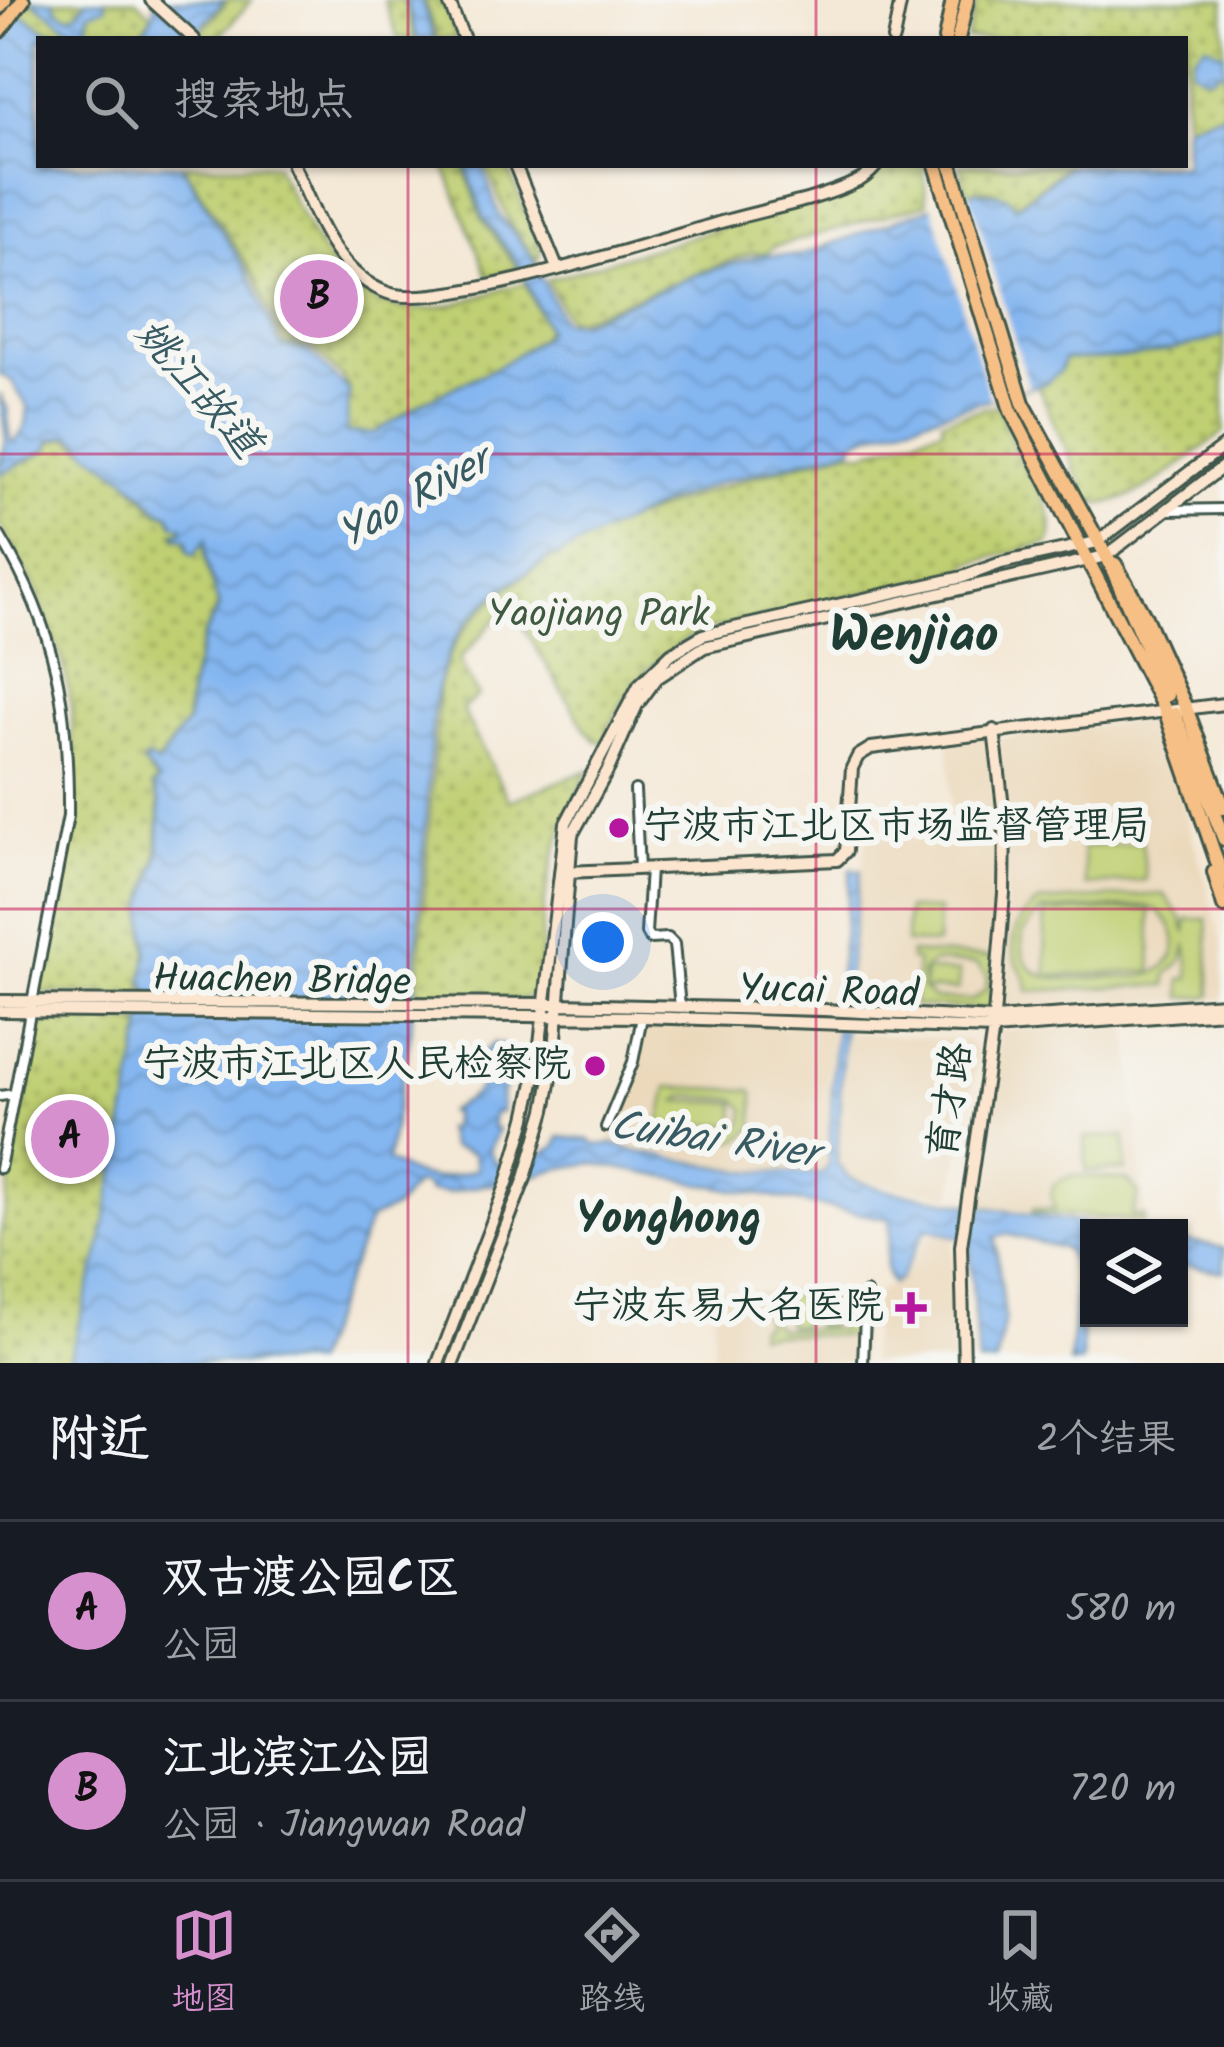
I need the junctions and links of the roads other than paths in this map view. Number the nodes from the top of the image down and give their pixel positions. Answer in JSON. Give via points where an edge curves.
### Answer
{"nodes":[{"id":1,"x":22,"y":0,"type":"edge"},
{"id":2,"x":151,"y":0,"type":"edge"},
{"id":3,"x":448,"y":0,"type":"edge"},
{"id":4,"x":901,"y":0,"type":"edge"},
{"id":5,"x":953,"y":0,"type":"edge"},
{"id":6,"x":968,"y":0,"type":"edge"},
{"id":7,"x":0,"y":31,"type":"edge"},
{"id":8,"x":191,"y":36,"type":"edge"},
{"id":9,"x":463,"y":36,"type":"edge"},
{"id":10,"x":893,"y":36,"type":"edge"},
{"id":11,"x":946,"y":36,"type":"edge"},
{"id":12,"x":959,"y":36,"type":"edge"},
{"id":13,"x":294,"y":168,"type":"edge"},
{"id":14,"x":516,"y":168,"type":"edge"},
{"id":15,"x":873,"y":168,"type":"edge"},
{"id":16,"x":937,"y":168,"type":"edge"},
{"id":17,"x":953,"y":171,"type":"edge"},
{"id":18,"x":556,"y":268,"type":"junction"},
{"id":19,"x":1017,"y":407,"type":"junction"},
{"id":20,"x":1224,"y":446,"type":"edge"},
{"id":21,"x":1224,"y":466,"type":"edge"},
{"id":22,"x":1224,"y":509,"type":"edge"},
{"id":23,"x":1164,"y":511,"type":"junction"},
{"id":24,"x":0,"y":536,"type":"edge"},
{"id":25,"x":1097,"y":542,"type":"junction"},
{"id":26,"x":1077,"y":547,"type":"junction"},
{"id":27,"x":1107,"y":558,"type":"junction"},
{"id":28,"x":1084,"y":562,"type":"junction"},
{"id":29,"x":1224,"y":704,"type":"edge"},
{"id":30,"x":1170,"y":710,"type":"junction"},
{"id":31,"x":994,"y":730,"type":"junction"},
{"id":32,"x":635,"y":790,"type":"dead end"},
{"id":33,"x":1224,"y":808,"type":"edge"},
{"id":34,"x":1224,"y":839,"type":"edge"},
{"id":35,"x":645,"y":869,"type":"junction"},
{"id":36,"x":567,"y":872,"type":"junction"},
{"id":37,"x":1224,"y":882,"type":"edge"},
{"id":38,"x":1224,"y":906,"type":"edge"},
{"id":39,"x":0,"y":1001,"type":"edge"},
{"id":40,"x":1224,"y":1003,"type":"edge"},
{"id":41,"x":30,"y":1007,"type":"junction"},
{"id":42,"x":680,"y":1007,"type":"junction"},
{"id":43,"x":431,"y":1010,"type":"joint"},
{"id":44,"x":544,"y":1010,"type":"junction"},
{"id":45,"x":559,"y":1010,"type":"junction"},
{"id":46,"x":0,"y":1011,"type":"edge"},
{"id":47,"x":1224,"y":1012,"type":"edge"},
{"id":48,"x":825,"y":1016,"type":"junction"},
{"id":49,"x":642,"y":1017,"type":"junction"},
{"id":50,"x":993,"y":1024,"type":"junction"},
{"id":51,"x":14,"y":1094,"type":"junction"},
{"id":52,"x":0,"y":1096,"type":"edge"},
{"id":53,"x":606,"y":1127,"type":"dead end"},
{"id":54,"x":0,"y":1168,"type":"edge"},
{"id":55,"x":866,"y":1293,"type":"dead end"},
{"id":56,"x":438,"y":1363,"type":"edge"},
{"id":57,"x":453,"y":1363,"type":"edge"},
{"id":58,"x":863,"y":1363,"type":"edge"},
{"id":59,"x":964,"y":1363,"type":"edge"}],
"edges":[{"from":1,"to":7,"type":"main road"},
{"from":2,"to":8,"type":"main road"},
{"from":3,"to":9,"type":"main road"},
{"from":4,"to":10,"type":"main road"},
{"from":5,"to":11,"type":"main road"},
{"from":6,"to":12,"type":"main road"},
{"from":13,"to":18,"type":"main road","via":[[347,268],[390,294],[418,298]]},
{"from":14,"to":18,"type":"main road"},
{"from":15,"to":18,"type":"main road","via":[[857,182]]},
{"from":16,"to":19,"type":"main road"},
{"from":17,"to":19,"type":"main road"},
{"from":19,"to":25,"type":"main road"},
{"from":19,"to":26,"type":"main road","via":[[1019,428]]},
{"from":20,"to":25,"type":"main road"},
{"from":21,"to":23,"type":"main road"},
{"from":22,"to":23,"type":"street"},
{"from":23,"to":27,"type":"main road"},
{"from":24,"to":41,"type":"street","via":[[49,634],[68,744],[68,816]]},
{"from":25,"to":26,"type":"main road"},
{"from":25,"to":27,"type":"main road"},
{"from":26,"to":28,"type":"main road"},
{"from":26,"to":44,"type":"main road","via":[[703,635],[671,654],[627,703],[566,823]]},
{"from":27,"to":28,"type":"main road"},
{"from":27,"to":30,"type":"main road"},
{"from":28,"to":30,"type":"main road"},
{"from":28,"to":36,"type":"main road","via":[[683,657],[637,705],[572,836]]},
{"from":29,"to":30,"type":"main road"},
{"from":30,"to":31,"type":"main road"},
{"from":30,"to":33,"type":"main road"},
{"from":30,"to":34,"type":"main road"},
{"from":30,"to":37,"type":"main road"},
{"from":30,"to":38,"type":"main road"},
{"from":31,"to":35,"type":"main road","via":[[862,752],[852,768],[846,851],[837,860]]},
{"from":31,"to":50,"type":"main road","name":"育才路","via":[[1005,825]]},
{"from":32,"to":35,"type":"street"},
{"from":35,"to":36,"type":"main road"},
{"from":35,"to":42,"type":"street","via":[[646,933],[674,944]]},
{"from":36,"to":45,"type":"main road"},
{"from":39,"to":41,"type":"main road"},
{"from":40,"to":50,"type":"main road","name":"Yucai Road"},
{"from":41,"to":43,"type":"main road","name":"Huachen Bridge"},
{"from":41,"to":46,"type":"main road"},
{"from":41,"to":51,"type":"street"},
{"from":42,"to":45,"type":"main road","name":"Yucai Road"},
{"from":42,"to":48,"type":"main road","name":"Yucai Road"},
{"from":43,"to":44,"type":"main road","name":"Yucai Road"},
{"from":44,"to":45,"type":"main road","name":"Yucai Road"},
{"from":44,"to":56,"type":"main road","via":[[507,1183]]},
{"from":45,"to":49,"type":"main road","name":"Yucai Road"},
{"from":45,"to":57,"type":"main road","via":[[535,1147]]},
{"from":47,"to":50,"type":"main road","name":"Yucai Road"},
{"from":48,"to":49,"type":"main road","name":"Yucai Road"},
{"from":48,"to":50,"type":"main road","name":"Yucai Road"},
{"from":49,"to":53,"type":"street"},
{"from":50,"to":59,"type":"main road","name":"育才路","via":[[961,1246]]},
{"from":51,"to":52,"type":"street"},
{"from":51,"to":54,"type":"street"},
{"from":55,"to":58,"type":"street"}]}
